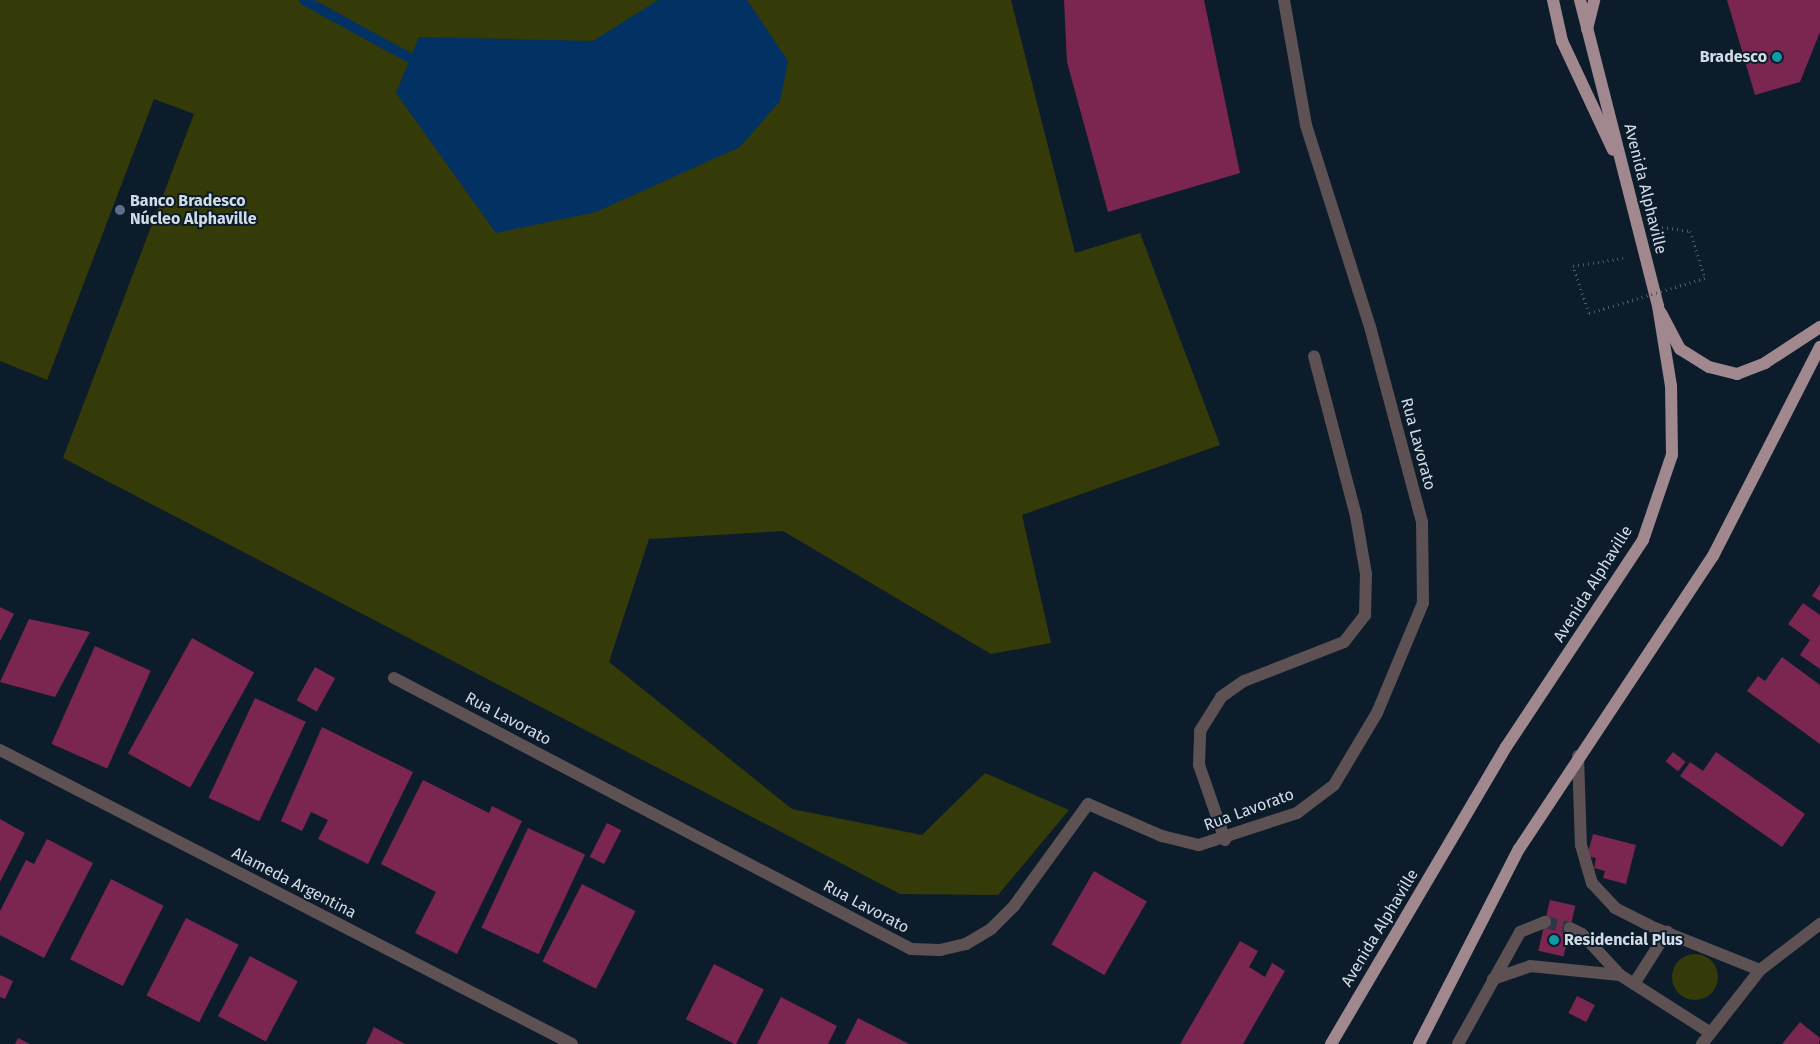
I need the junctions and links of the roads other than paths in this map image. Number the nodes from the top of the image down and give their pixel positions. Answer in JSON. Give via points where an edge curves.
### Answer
{"nodes":[{"id":1,"x":1284,"y":0,"type":"edge"},
{"id":2,"x":1553,"y":0,"type":"edge"},
{"id":3,"x":1580,"y":0,"type":"edge"},
{"id":4,"x":1594,"y":0,"type":"edge"},
{"id":5,"x":1586,"y":34,"type":"junction"},
{"id":6,"x":1624,"y":175,"type":"junction"},
{"id":7,"x":1658,"y":306,"type":"junction"},
{"id":8,"x":1820,"y":327,"type":"edge"},
{"id":9,"x":1820,"y":347,"type":"edge"},
{"id":10,"x":1314,"y":356,"type":"dead end"},
{"id":11,"x":394,"y":678,"type":"dead end"},
{"id":12,"x":0,"y":750,"type":"edge"},
{"id":13,"x":1578,"y":756,"type":"junction"},
{"id":14,"x":1224,"y":840,"type":"junction"},
{"id":15,"x":1545,"y":922,"type":"tunnel mouth"},
{"id":16,"x":1820,"y":924,"type":"edge"},
{"id":17,"x":1570,"y":928,"type":"tunnel mouth"},
{"id":18,"x":1667,"y":932,"type":"junction"},
{"id":19,"x":1760,"y":970,"type":"junction"},
{"id":20,"x":1620,"y":975,"type":"junction"},
{"id":21,"x":1493,"y":979,"type":"junction"},
{"id":22,"x":1634,"y":984,"type":"junction"},
{"id":23,"x":1339,"y":1030,"type":"junction"},
{"id":24,"x":1710,"y":1032,"type":"junction"},
{"id":25,"x":572,"y":1044,"type":"edge"},
{"id":26,"x":1331,"y":1044,"type":"edge"},
{"id":27,"x":1342,"y":1044,"type":"edge"},
{"id":28,"x":1418,"y":1044,"type":"edge"},
{"id":29,"x":1458,"y":1044,"type":"edge"},
{"id":30,"x":1702,"y":1044,"type":"edge"}],
"edges":[{"from":1,"to":14,"type":"street","name":"Rua Lavorato","via":[[1306,125],[1371,330],[1422,522],[1423,603],[1377,713],[1334,785],[1297,813]]},
{"from":2,"to":6,"type":"main road","via":[[1562,41]]},
{"from":3,"to":5,"type":"main road","name":"Avenida Alphaville"},
{"from":4,"to":5,"type":"main road"},
{"from":5,"to":6,"type":"main road","name":"Avenida Alphaville"},
{"from":6,"to":7,"type":"main road","name":"Avenida Alphaville"},
{"from":7,"to":8,"type":"main road","via":[[1680,349],[1709,368],[1736,374],[1764,363]]},
{"from":7,"to":23,"type":"main road","name":"Avenida Alphaville","via":[[1671,386],[1672,455],[1643,540],[1506,748]]},
{"from":9,"to":13,"type":"main road","via":[[1714,556]]},
{"from":10,"to":14,"type":"street","via":[[1356,516],[1366,574],[1365,615],[1344,642],[1244,681],[1221,697],[1200,731],[1199,765]]},
{"from":11,"to":14,"type":"street","name":"Rua Lavorato","via":[[911,949],[957,946],[991,929],[1014,906],[1088,804],[1162,836],[1199,845]]},
{"from":12,"to":25,"type":"street","name":"Alameda Argentina"},
{"from":13,"to":18,"type":"street","via":[[1581,845],[1592,883],[1616,908]]},
{"from":13,"to":28,"type":"main road","via":[[1519,849]]},
{"from":15,"to":21,"type":"street","via":[[1520,932]]},
{"from":16,"to":19,"type":"street"},
{"from":17,"to":20,"type":"street","via":[[1582,934]]},
{"from":18,"to":19,"type":"street"},
{"from":18,"to":22,"type":"street"},
{"from":19,"to":24,"type":"street"},
{"from":20,"to":21,"type":"street","via":[[1537,966]]},
{"from":20,"to":22,"type":"street"},
{"from":21,"to":29,"type":"street"},
{"from":22,"to":24,"type":"street"},
{"from":23,"to":26,"type":"main road","name":"Avenida Alphaville"},
{"from":23,"to":27,"type":"main road"},
{"from":24,"to":30,"type":"street"}]}
